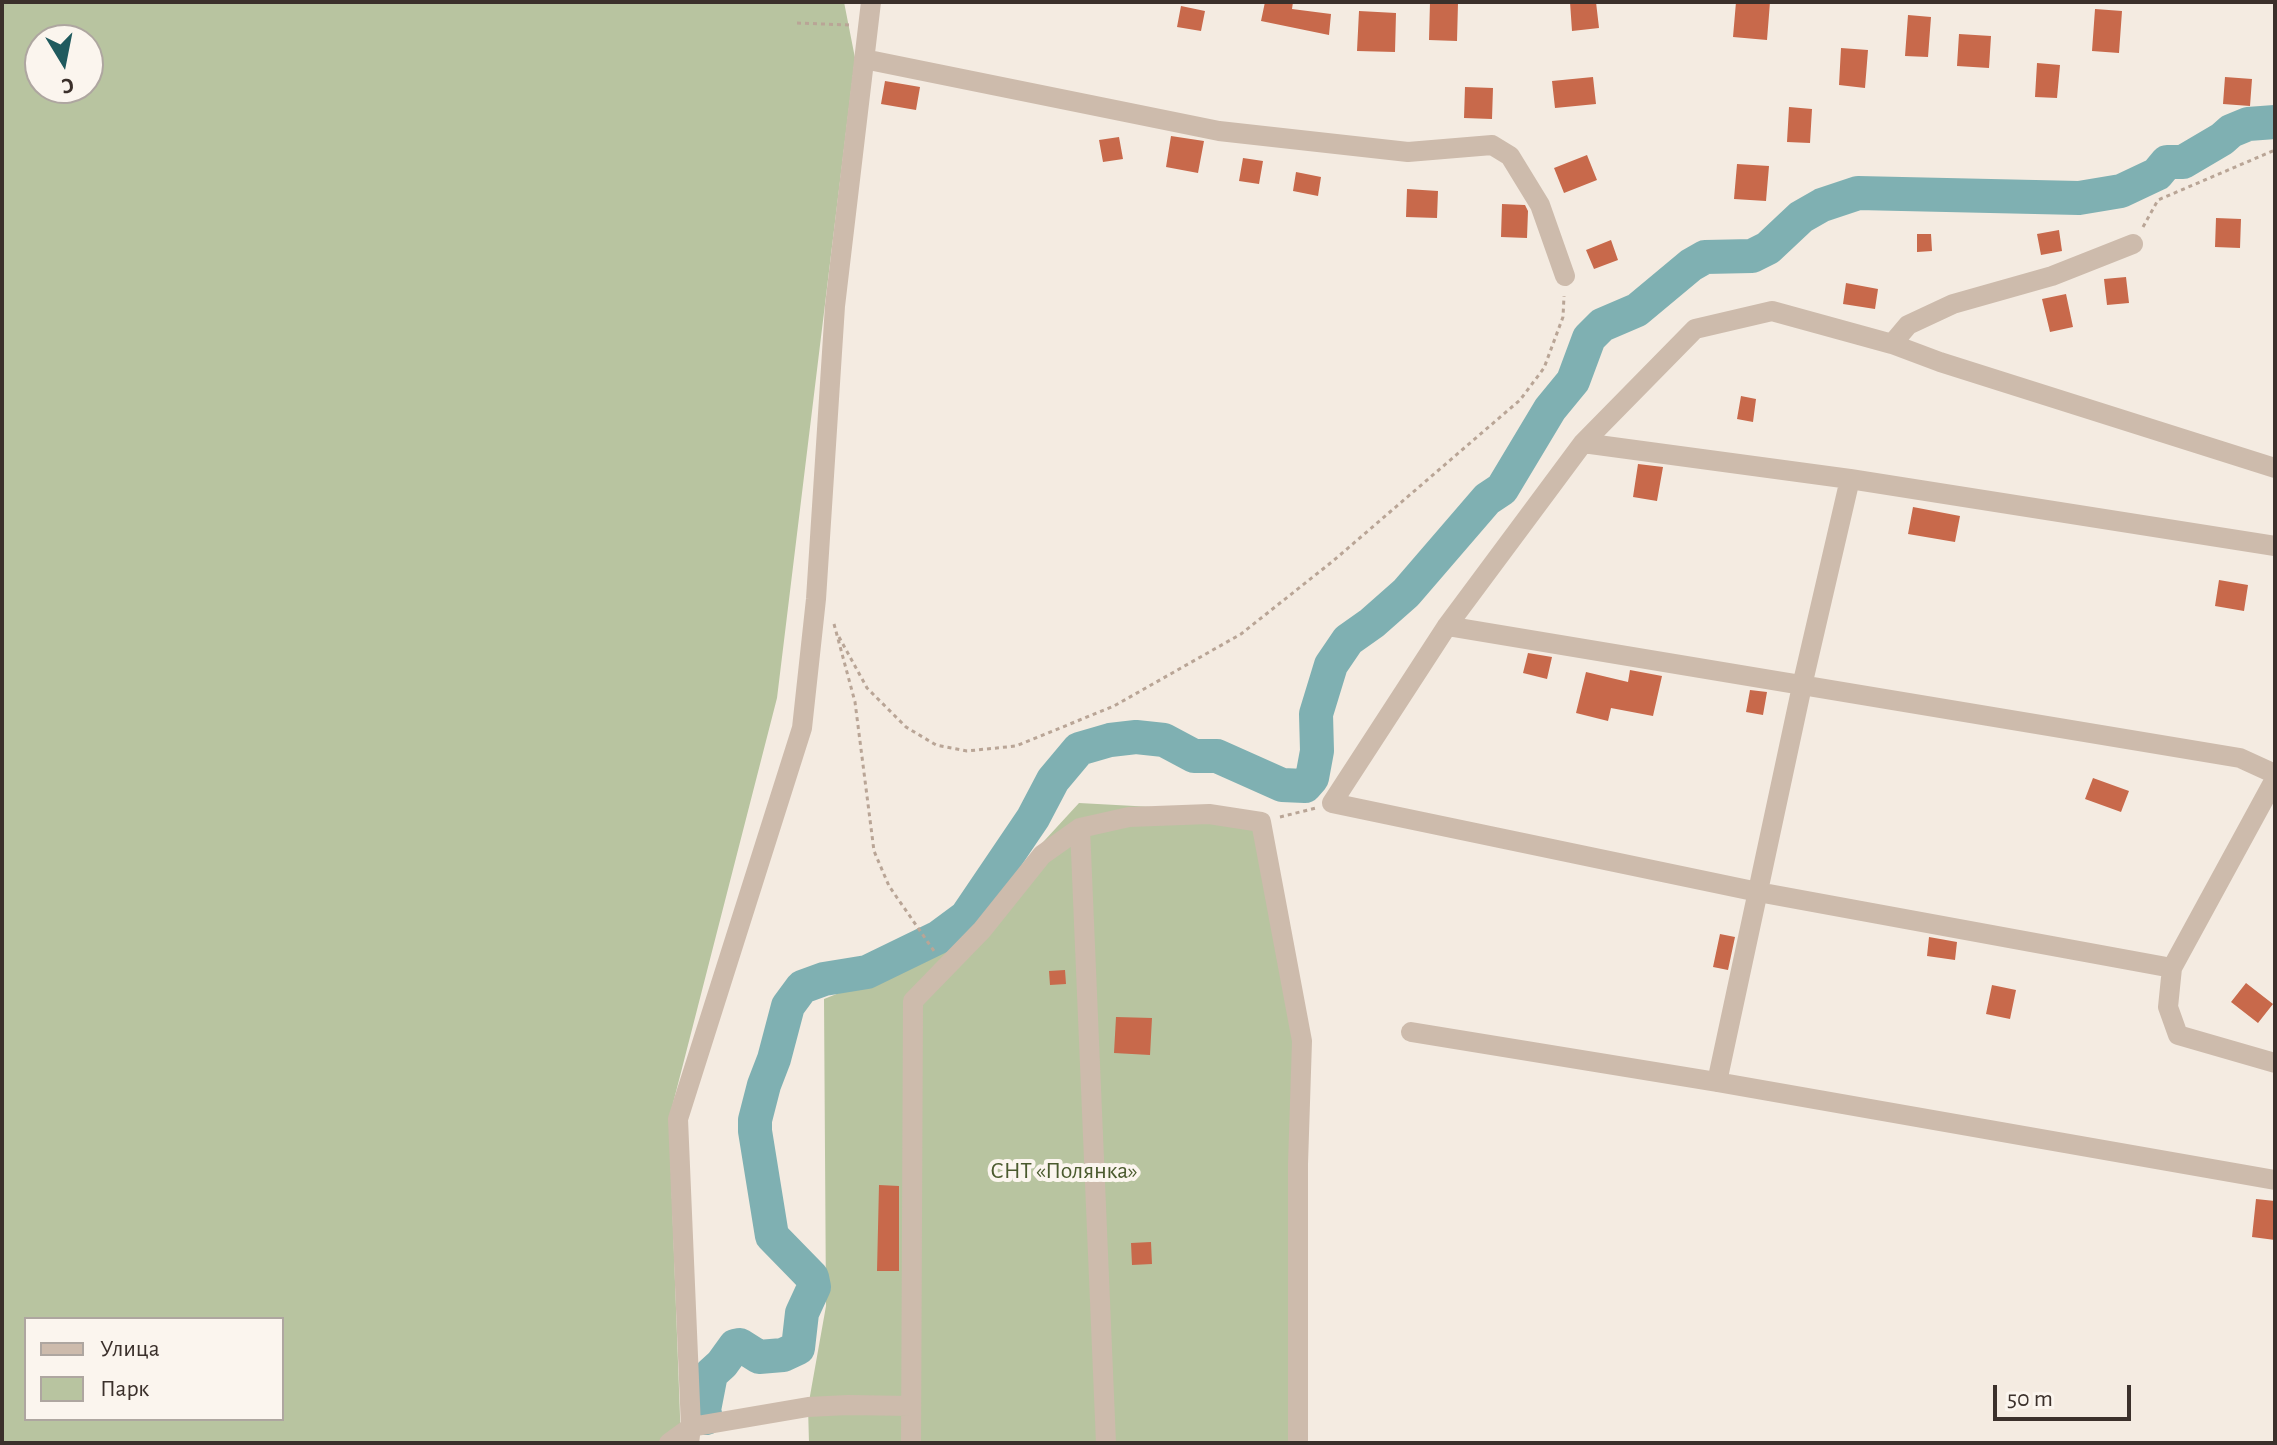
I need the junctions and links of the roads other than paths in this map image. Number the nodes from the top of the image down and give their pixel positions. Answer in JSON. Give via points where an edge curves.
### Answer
{"nodes":[{"id":1,"x":871,"y":2,"type":"edge"},
{"id":2,"x":864,"y":59,"type":"junction"},
{"id":3,"x":2133,"y":244,"type":"road end"},
{"id":4,"x":1565,"y":276,"type":"road end"},
{"id":5,"x":1892,"y":344,"type":"junction"},
{"id":6,"x":1583,"y":443,"type":"junction"},
{"id":7,"x":2275,"y":468,"type":"edge"},
{"id":8,"x":1850,"y":479,"type":"junction"},
{"id":9,"x":2275,"y":546,"type":"edge"},
{"id":10,"x":1447,"y":626,"type":"junction"},
{"id":11,"x":1802,"y":686,"type":"junction"},
{"id":12,"x":2275,"y":777,"type":"edge"},
{"id":13,"x":1080,"y":828,"type":"junction"},
{"id":14,"x":1758,"y":892,"type":"junction"},
{"id":15,"x":2172,"y":968,"type":"junction"},
{"id":16,"x":1411,"y":1032,"type":"dead end"},
{"id":17,"x":2275,"y":1063,"type":"edge"},
{"id":18,"x":1717,"y":1082,"type":"junction"},
{"id":19,"x":2275,"y":1180,"type":"edge"},
{"id":20,"x":911,"y":1406,"type":"junction"},
{"id":21,"x":690,"y":1435,"type":"edge"},
{"id":22,"x":669,"y":1443,"type":"edge"},
{"id":23,"x":911,"y":1443,"type":"edge"},
{"id":24,"x":1106,"y":1443,"type":"edge"},
{"id":25,"x":1298,"y":1443,"type":"edge"}],
"edges":[{"from":1,"to":2,"type":"street"},
{"from":2,"to":4,"type":"street","via":[[1219,131],[1408,152],[1492,145],[1510,156],[1540,205]]},
{"from":2,"to":21,"type":"street","via":[[835,306],[802,728],[678,1119]]},
{"from":3,"to":5,"type":"street","via":[[2052,276],[1953,304],[1908,325]]},
{"from":5,"to":6,"type":"street","via":[[1772,311],[1695,329]]},
{"from":5,"to":7,"type":"street"},
{"from":6,"to":8,"type":"street"},
{"from":6,"to":10,"type":"street"},
{"from":8,"to":9,"type":"street"},
{"from":8,"to":11,"type":"street"},
{"from":10,"to":11,"type":"street"},
{"from":10,"to":14,"type":"street","via":[[1332,803]]},
{"from":11,"to":12,"type":"street","via":[[2240,758]]},
{"from":11,"to":14,"type":"street"},
{"from":12,"to":15,"type":"street"},
{"from":13,"to":20,"type":"street","via":[[1042,855],[982,930],[913,1001]]},
{"from":13,"to":24,"type":"street"},
{"from":13,"to":25,"type":"street","via":[[1129,817],[1209,814],[1261,822],[1302,1041]]},
{"from":14,"to":15,"type":"street"},
{"from":14,"to":18,"type":"street"},
{"from":15,"to":17,"type":"street","via":[[2168,1007],[2178,1035]]},
{"from":16,"to":18,"type":"street"},
{"from":18,"to":19,"type":"street"},
{"from":20,"to":21,"type":"street","via":[[808,1407]]},
{"from":20,"to":23,"type":"street"},
{"from":21,"to":22,"type":"street"}]}
